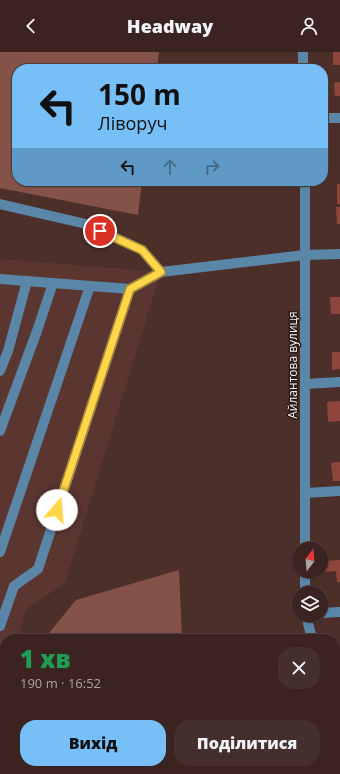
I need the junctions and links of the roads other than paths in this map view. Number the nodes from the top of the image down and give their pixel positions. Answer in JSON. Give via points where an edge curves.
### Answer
{"nodes":[{"id":1,"x":303,"y":52,"type":"edge"},
{"id":2,"x":303,"y":64,"type":"edge"},
{"id":3,"x":328,"y":118,"type":"edge"},
{"id":4,"x":340,"y":118,"type":"edge"},
{"id":5,"x":305,"y":186,"type":"edge"},
{"id":6,"x":0,"y":204,"type":"edge"},
{"id":7,"x":340,"y":254,"type":"edge"},
{"id":8,"x":305,"y":255,"type":"junction"},
{"id":9,"x":161,"y":272,"type":"junction"},
{"id":10,"x":0,"y":279,"type":"edge"},
{"id":11,"x":27,"y":281,"type":"junction"},
{"id":12,"x":52,"y":283,"type":"junction"},
{"id":13,"x":90,"y":286,"type":"junction"},
{"id":14,"x":130,"y":289,"type":"junction"},
{"id":15,"x":0,"y":371,"type":"edge"},
{"id":16,"x":340,"y":382,"type":"edge"},
{"id":17,"x":305,"y":384,"type":"junction"},
{"id":18,"x":0,"y":431,"type":"edge"},
{"id":19,"x":340,"y":491,"type":"edge"},
{"id":20,"x":305,"y":493,"type":"junction"},
{"id":21,"x":305,"y":542,"type":"edge"},
{"id":22,"x":0,"y":552,"type":"edge"},
{"id":23,"x":340,"y":612,"type":"edge"},
{"id":24,"x":328,"y":613,"type":"edge"},
{"id":25,"x":308,"y":622,"type":"edge"},
{"id":26,"x":0,"y":626,"type":"edge"},
{"id":27,"x":311,"y":634,"type":"edge"}],
"edges":[{"from":1,"to":2,"type":"street"},
{"from":3,"to":4,"type":"street"},
{"from":5,"to":8,"type":"street","name":"Айлантова вулиця"},
{"from":6,"to":9,"type":"street","via":[[86,224],[142,250]]},
{"from":7,"to":8,"type":"street"},
{"from":8,"to":9,"type":"street"},
{"from":8,"to":17,"type":"street","name":"Айлантова вулиця"},
{"from":9,"to":14,"type":"street"},
{"from":10,"to":11,"type":"street"},
{"from":11,"to":12,"type":"street"},
{"from":11,"to":15,"type":"street"},
{"from":12,"to":13,"type":"street"},
{"from":12,"to":18,"type":"street"},
{"from":13,"to":14,"type":"street"},
{"from":13,"to":22,"type":"street"},
{"from":14,"to":26,"type":"street","via":[[38,569],[14,586]]},
{"from":16,"to":17,"type":"street"},
{"from":17,"to":20,"type":"street","name":"Айлантова вулиця"},
{"from":19,"to":20,"type":"street"},
{"from":20,"to":21,"type":"street","name":"Айлантова вулиця"},
{"from":23,"to":24,"type":"street"},
{"from":25,"to":27,"type":"street"}]}
